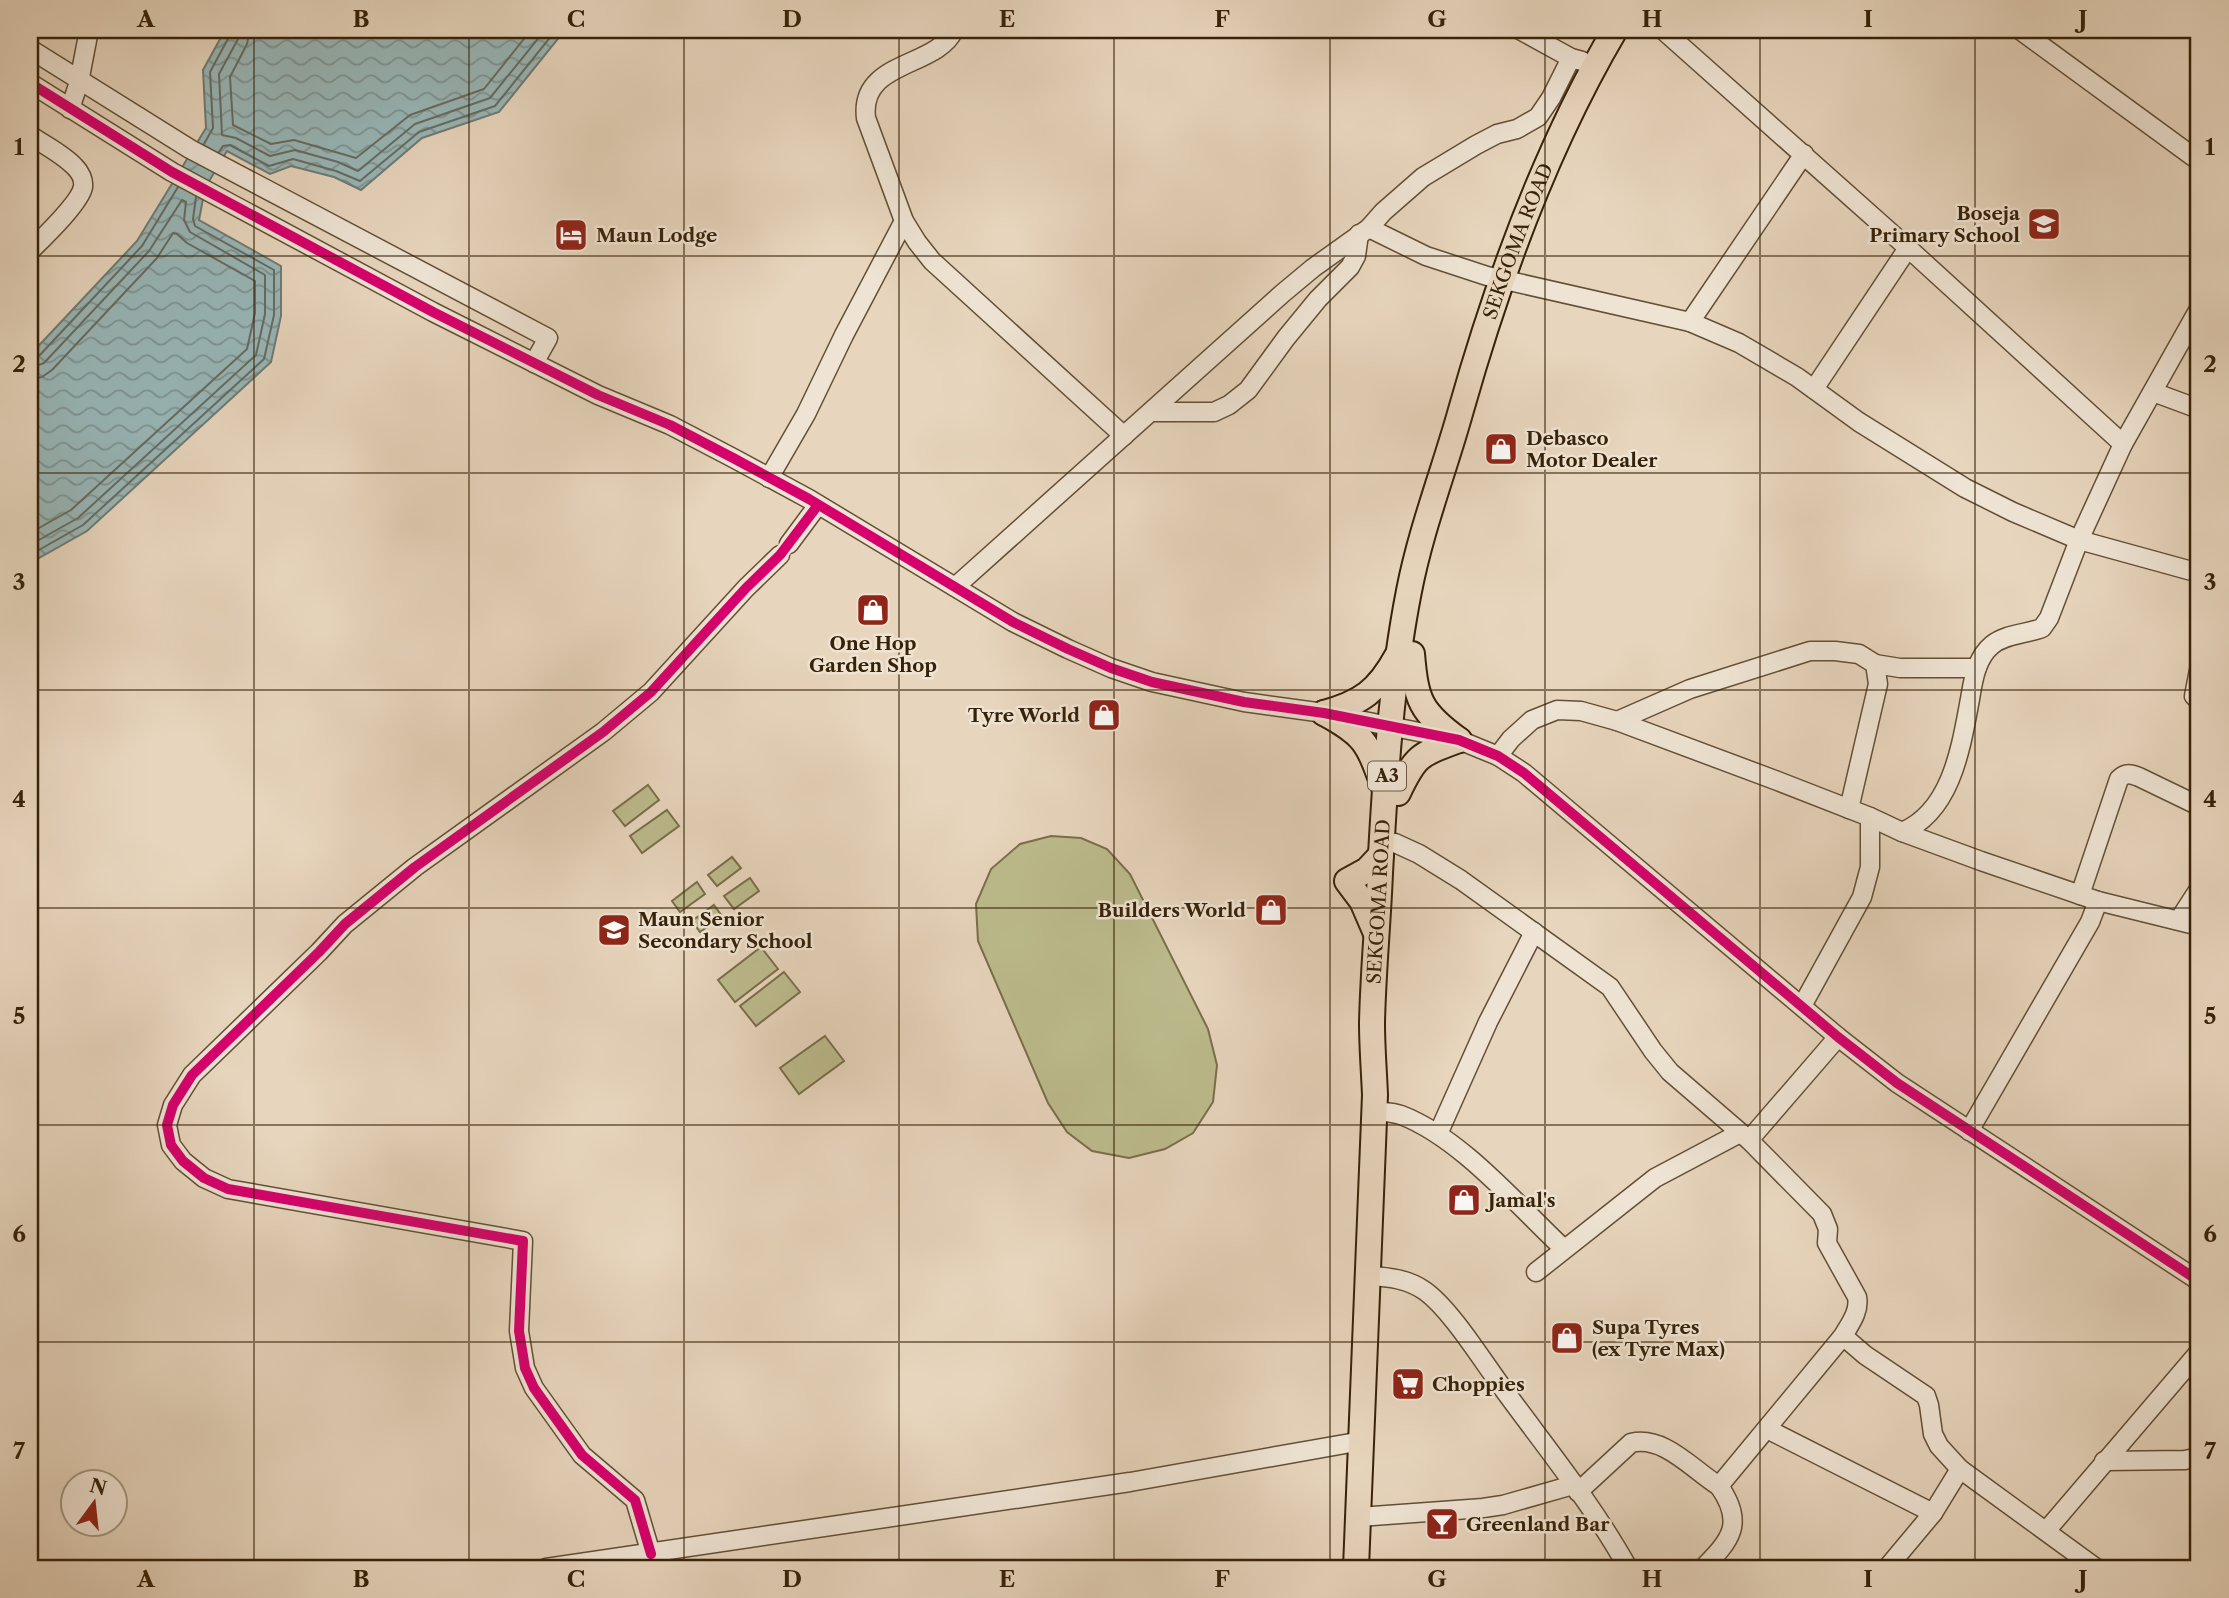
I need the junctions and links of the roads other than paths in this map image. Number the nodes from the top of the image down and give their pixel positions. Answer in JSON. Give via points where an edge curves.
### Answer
{"nodes":[{"id":1,"x":89,"y":30,"type":"edge"},
{"id":2,"x":954,"y":30,"type":"edge"},
{"id":3,"x":1520,"y":30,"type":"edge"},
{"id":4,"x":1615,"y":30,"type":"edge"},
{"id":5,"x":1662,"y":30,"type":"edge"},
{"id":6,"x":2020,"y":30,"type":"edge"},
{"id":7,"x":30,"y":49,"type":"edge"},
{"id":8,"x":1582,"y":61,"type":"junction"},
{"id":9,"x":79,"y":82,"type":"junction"},
{"id":10,"x":30,"y":83,"type":"edge"},
{"id":11,"x":70,"y":109,"type":"junction"},
{"id":12,"x":30,"y":135,"type":"edge"},
{"id":13,"x":1804,"y":154,"type":"junction"},
{"id":14,"x":2199,"y":161,"type":"edge"},
{"id":15,"x":904,"y":221,"type":"junction"},
{"id":16,"x":1364,"y":231,"type":"junction"},
{"id":17,"x":1908,"y":248,"type":"junction"},
{"id":18,"x":30,"y":251,"type":"edge"},
{"id":19,"x":1502,"y":280,"type":"junction"},
{"id":20,"x":2199,"y":309,"type":"edge"},
{"id":21,"x":1690,"y":322,"type":"junction"},
{"id":22,"x":534,"y":363,"type":"junction"},
{"id":23,"x":1814,"y":389,"type":"junction"},
{"id":24,"x":2152,"y":393,"type":"junction"},
{"id":25,"x":2199,"y":409,"type":"edge"},
{"id":26,"x":1151,"y":412,"type":"junction"},
{"id":27,"x":1124,"y":436,"type":"junction"},
{"id":28,"x":2123,"y":444,"type":"junction"},
{"id":29,"x":769,"y":478,"type":"junction"},
{"id":30,"x":818,"y":505,"type":"junction"},
{"id":31,"x":2079,"y":540,"type":"junction"},
{"id":32,"x":2199,"y":573,"type":"edge"},
{"id":33,"x":955,"y":587,"type":"junction"},
{"id":34,"x":1405,"y":653,"type":"junction"},
{"id":35,"x":1875,"y":664,"type":"junction"},
{"id":36,"x":1977,"y":668,"type":"junction"},
{"id":37,"x":2199,"y":670,"type":"edge"},
{"id":38,"x":2199,"y":701,"type":"edge"},
{"id":39,"x":1324,"y":713,"type":"junction"},
{"id":40,"x":1617,"y":721,"type":"junction"},
{"id":41,"x":1397,"y":729,"type":"junction"},
{"id":42,"x":1458,"y":740,"type":"junction"},
{"id":43,"x":1498,"y":756,"type":"junction"},
{"id":44,"x":1392,"y":793,"type":"junction"},
{"id":45,"x":2199,"y":806,"type":"edge"},
{"id":46,"x":1849,"y":809,"type":"junction"},
{"id":47,"x":1870,"y":817,"type":"junction"},
{"id":48,"x":1902,"y":832,"type":"junction"},
{"id":49,"x":1388,"y":849,"type":"junction"},
{"id":50,"x":2199,"y":889,"type":"edge"},
{"id":51,"x":2080,"y":895,"type":"junction"},
{"id":52,"x":2098,"y":901,"type":"junction"},
{"id":53,"x":2179,"y":920,"type":"junction"},
{"id":54,"x":2199,"y":926,"type":"edge"},
{"id":55,"x":1534,"y":932,"type":"junction"},
{"id":56,"x":1802,"y":1006,"type":"junction"},
{"id":57,"x":1838,"y":1037,"type":"junction"},
{"id":58,"x":1374,"y":1103,"type":"junction"},
{"id":59,"x":1969,"y":1131,"type":"junction"},
{"id":60,"x":1438,"y":1134,"type":"junction"},
{"id":61,"x":1745,"y":1136,"type":"junction"},
{"id":62,"x":1564,"y":1249,"type":"junction"},
{"id":63,"x":1536,"y":1272,"type":"dead end"},
{"id":64,"x":1369,"y":1276,"type":"junction"},
{"id":65,"x":2199,"y":1280,"type":"edge"},
{"id":66,"x":1843,"y":1336,"type":"junction"},
{"id":67,"x":2199,"y":1352,"type":"edge"},
{"id":68,"x":1767,"y":1429,"type":"junction"},
{"id":69,"x":1362,"y":1441,"type":"junction"},
{"id":70,"x":2199,"y":1457,"type":"edge"},
{"id":71,"x":2104,"y":1461,"type":"junction"},
{"id":72,"x":1960,"y":1469,"type":"junction"},
{"id":73,"x":1719,"y":1486,"type":"junction"},
{"id":74,"x":1575,"y":1488,"type":"junction"},
{"id":75,"x":1933,"y":1513,"type":"junction"},
{"id":76,"x":1359,"y":1517,"type":"junction"},
{"id":77,"x":2046,"y":1531,"type":"junction"},
{"id":78,"x":651,"y":1554,"type":"junction"},
{"id":79,"x":547,"y":1568,"type":"edge"},
{"id":80,"x":1356,"y":1568,"type":"edge"},
{"id":81,"x":1628,"y":1568,"type":"edge"},
{"id":82,"x":1703,"y":1568,"type":"edge"},
{"id":83,"x":1887,"y":1568,"type":"edge"},
{"id":84,"x":2096,"y":1568,"type":"edge"}],
"edges":[{"from":1,"to":9,"type":"street"},
{"from":2,"to":15,"type":"street","via":[[938,50],[881,79],[865,108]]},
{"from":3,"to":8,"type":"street"},
{"from":4,"to":8,"type":"highway","name":"SEKGOMA ROAD","number":"A3"},
{"from":5,"to":13,"type":"street"},
{"from":6,"to":14,"type":"street"},
{"from":7,"to":9,"type":"street"},
{"from":8,"to":16,"type":"street","via":[[1538,117],[1446,162],[1404,192]]},
{"from":8,"to":19,"type":"highway","name":"SEKGOMA ROAD","number":"A3"},
{"from":9,"to":11,"type":"street"},
{"from":9,"to":22,"type":"street","via":[[190,149],[548,338]]},
{"from":10,"to":11,"type":"street"},
{"from":11,"to":22,"type":"street","via":[[172,173]]},
{"from":12,"to":18,"type":"street","via":[[74,166],[83,188]]},
{"from":13,"to":17,"type":"street"},
{"from":13,"to":21,"type":"street"},
{"from":15,"to":27,"type":"street","via":[[932,261]]},
{"from":15,"to":29,"type":"street"},
{"from":16,"to":19,"type":"street","via":[[1454,267]]},
{"from":16,"to":26,"type":"street","via":[[1293,284]]},
{"from":16,"to":26,"type":"street","via":[[1350,267],[1318,299],[1239,398],[1214,412]]},
{"from":17,"to":23,"type":"street"},
{"from":17,"to":28,"type":"street"},
{"from":19,"to":21,"type":"street"},
{"from":19,"to":34,"type":"highway","name":"SEKGOMA ROAD","number":"A3","via":[[1426,519],[1409,590]]},
{"from":20,"to":24,"type":"street"},
{"from":21,"to":23,"type":"street","via":[[1740,343]]},
{"from":22,"to":29,"type":"street","via":[[670,425]]},
{"from":23,"to":31,"type":"street","via":[[1965,488]]},
{"from":24,"to":25,"type":"street"},
{"from":24,"to":28,"type":"street"},
{"from":26,"to":27,"type":"street"},
{"from":27,"to":33,"type":"street"},
{"from":28,"to":31,"type":"street"},
{"from":29,"to":30,"type":"street"},
{"from":30,"to":33,"type":"street"},
{"from":30,"to":78,"type":"street","via":[[785,550],[632,708],[345,924],[192,1075],[173,1105],[167,1125],[171,1145],[183,1161],[228,1189],[523,1241],[519,1331],[525,1368],[582,1455],[635,1500]]},
{"from":31,"to":32,"type":"street"},
{"from":31,"to":36,"type":"street","via":[[2042,628],[2002,638],[1983,654]]},
{"from":33,"to":39,"type":"street","via":[[1013,622],[1111,668],[1202,693]]},
{"from":34,"to":39,"type":"highway","via":[[1367,696]]},
{"from":34,"to":41,"type":"highway","name":"SEKGOMA ROAD","number":"A3"},
{"from":34,"to":42,"type":"highway","via":[[1418,698],[1438,726]]},
{"from":35,"to":36,"type":"street","via":[[1913,669]]},
{"from":35,"to":40,"type":"street","via":[[1859,654],[1810,651],[1690,689]]},
{"from":35,"to":46,"type":"street","via":[[1878,684]]},
{"from":36,"to":48,"type":"street","via":[[1952,775],[1923,819]]},
{"from":37,"to":38,"type":"street","via":[[2194,696]]},
{"from":39,"to":41,"type":"street"},
{"from":39,"to":44,"type":"highway","via":[[1365,742]]},
{"from":40,"to":43,"type":"street","via":[[1556,710],[1532,720]]},
{"from":40,"to":46,"type":"street"},
{"from":41,"to":42,"type":"street"},
{"from":41,"to":44,"type":"highway","name":"SEKGOMA ROAD","number":"A3"},
{"from":42,"to":43,"type":"street"},
{"from":42,"to":44,"type":"highway","via":[[1417,759]]},
{"from":43,"to":56,"type":"street"},
{"from":44,"to":49,"type":"highway","name":"SEKGOMA ROAD","number":"A3"},
{"from":45,"to":51,"type":"street","via":[[2139,777],[2124,775]]},
{"from":46,"to":47,"type":"street"},
{"from":47,"to":48,"type":"street"},
{"from":47,"to":56,"type":"street","via":[[1870,867],[1862,897]]},
{"from":48,"to":51,"type":"street"},
{"from":49,"to":55,"type":"street","via":[[1419,854]]},
{"from":49,"to":58,"type":"highway","name":"SEKGOMA ROAD","number":"A3","via":[[1385,1024]]},
{"from":49,"to":58,"type":"highway","name":"SEKGOMA ROAD","number":"A3","via":[[1372,1024]]},
{"from":50,"to":53,"type":"street"},
{"from":51,"to":52,"type":"street"},
{"from":52,"to":53,"type":"street"},
{"from":52,"to":59,"type":"street"},
{"from":53,"to":54,"type":"street"},
{"from":55,"to":60,"type":"street"},
{"from":55,"to":61,"type":"street","via":[[1610,987],[1670,1072]]},
{"from":56,"to":57,"type":"street"},
{"from":57,"to":59,"type":"street"},
{"from":57,"to":61,"type":"street"},
{"from":58,"to":60,"type":"street"},
{"from":58,"to":64,"type":"highway","name":"SEKGOMA ROAD","number":"A3"},
{"from":59,"to":65,"type":"street"},
{"from":60,"to":62,"type":"street"},
{"from":61,"to":62,"type":"street","via":[[1655,1178]]},
{"from":61,"to":66,"type":"street","via":[[1826,1221],[1827,1243],[1858,1304]]},
{"from":62,"to":63,"type":"street"},
{"from":64,"to":69,"type":"highway","name":"SEKGOMA ROAD","number":"A3"},
{"from":64,"to":74,"type":"street","via":[[1403,1280],[1435,1300]]},
{"from":66,"to":68,"type":"street"},
{"from":66,"to":72,"type":"street","via":[[1926,1396],[1933,1434]]},
{"from":67,"to":71,"type":"street"},
{"from":68,"to":73,"type":"street"},
{"from":68,"to":75,"type":"street"},
{"from":69,"to":76,"type":"highway","name":"SEKGOMA ROAD","number":"A3"},
{"from":69,"to":78,"type":"street","via":[[1130,1482]]},
{"from":70,"to":71,"type":"street"},
{"from":71,"to":77,"type":"street"},
{"from":72,"to":75,"type":"street"},
{"from":72,"to":77,"type":"street"},
{"from":73,"to":74,"type":"street","via":[[1663,1446],[1640,1441],[1631,1443]]},
{"from":73,"to":82,"type":"street","via":[[1734,1514],[1732,1528],[1725,1546]]},
{"from":74,"to":76,"type":"street","via":[[1483,1508]]},
{"from":74,"to":81,"type":"street"},
{"from":75,"to":83,"type":"street"},
{"from":76,"to":80,"type":"highway","name":"SEKGOMA ROAD","number":"A3"},
{"from":77,"to":84,"type":"street"},
{"from":78,"to":79,"type":"street"}]}
